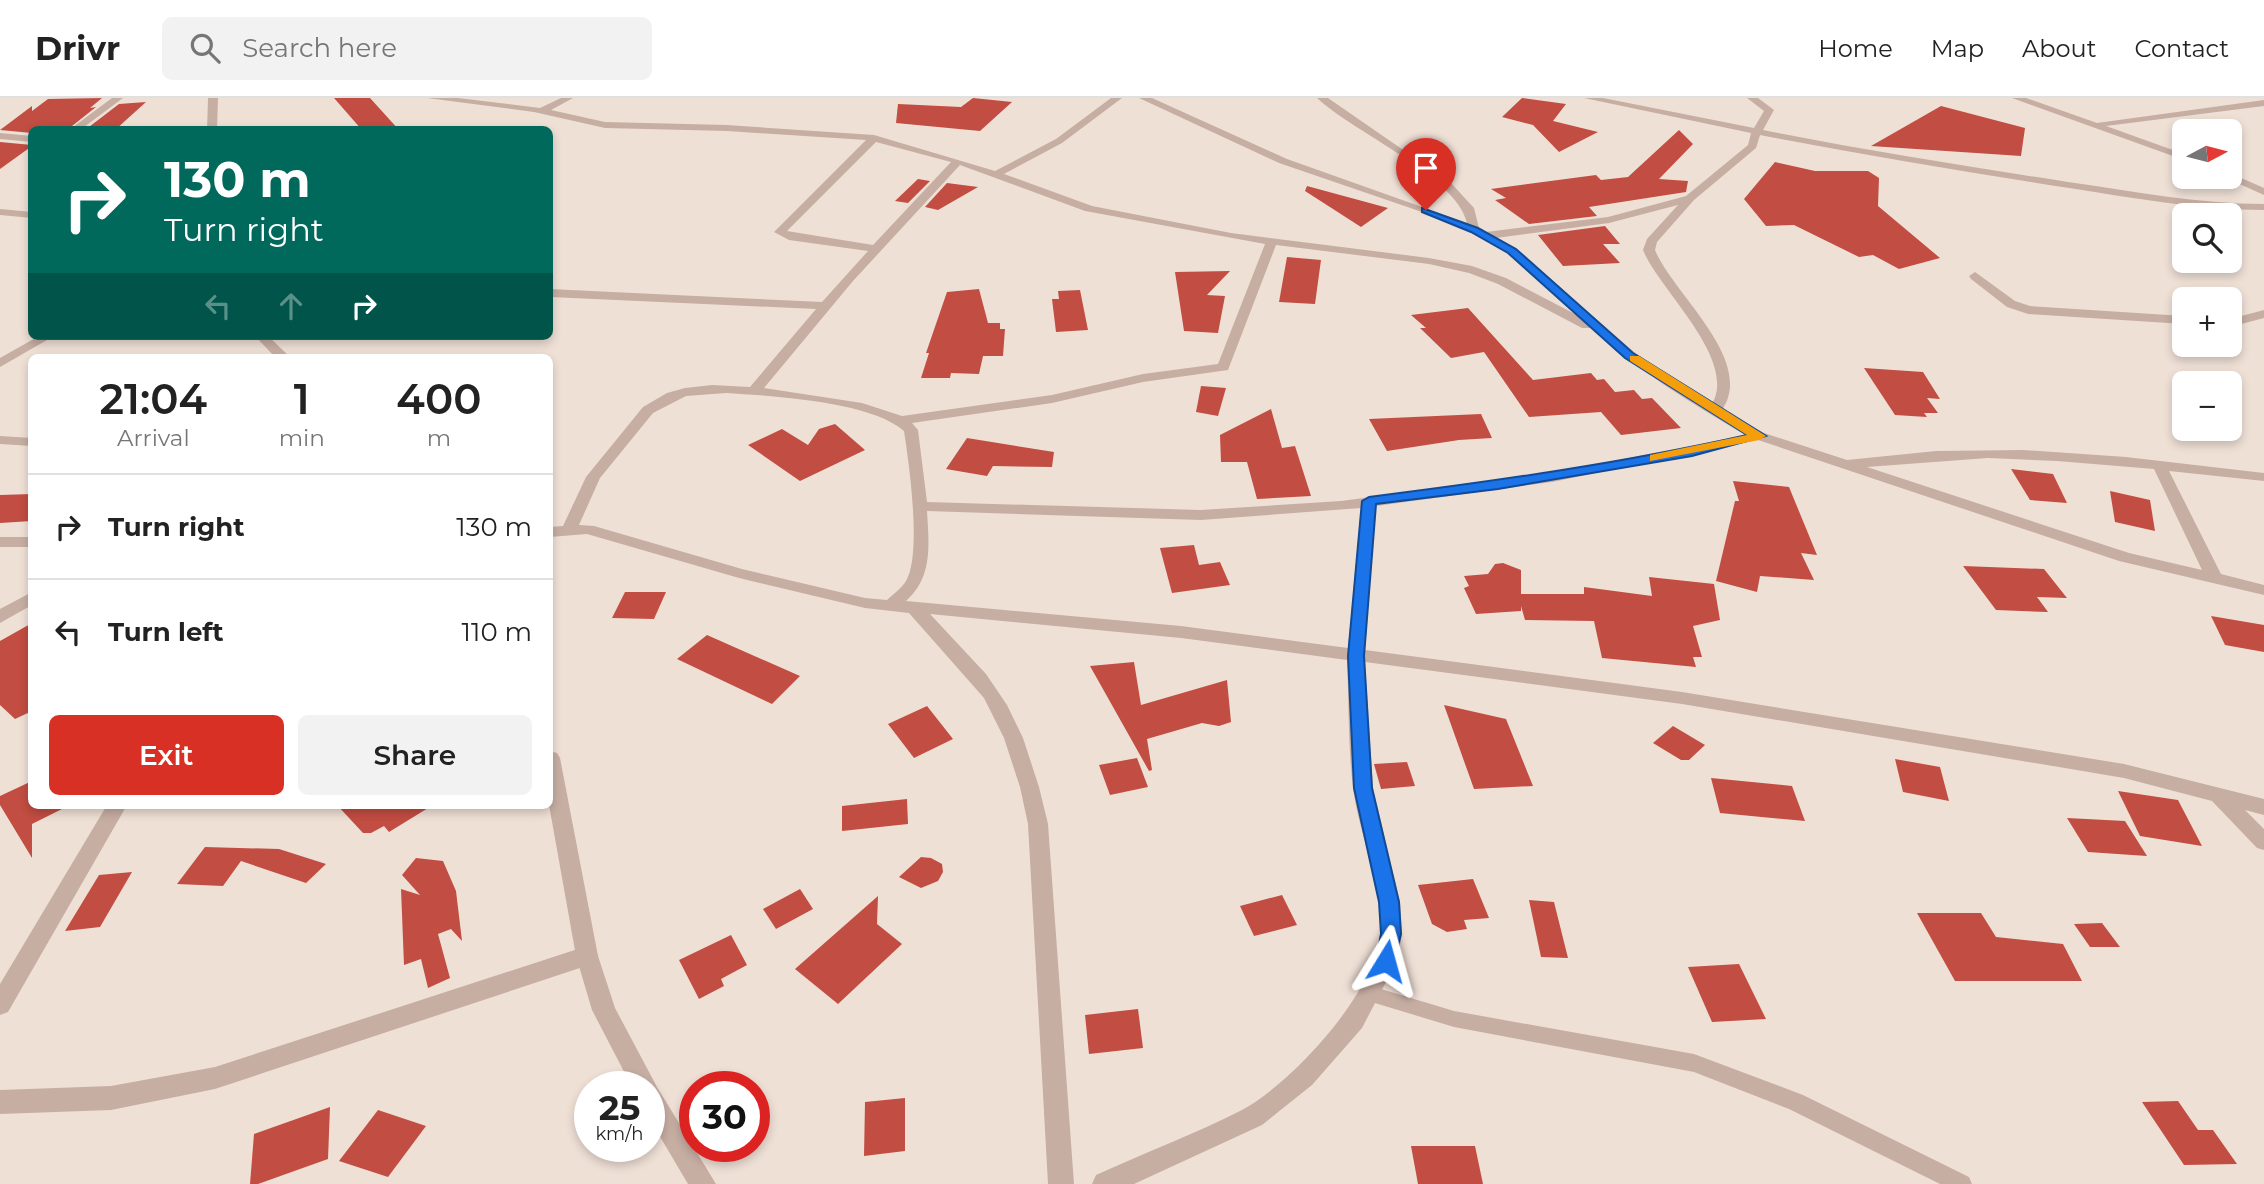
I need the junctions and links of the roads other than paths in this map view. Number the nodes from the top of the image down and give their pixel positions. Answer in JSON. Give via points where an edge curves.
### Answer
{"nodes":[{"id":1,"x":118,"y":98,"type":"edge"},
{"id":2,"x":213,"y":98,"type":"edge"},
{"id":3,"x":432,"y":98,"type":"edge"},
{"id":4,"x":568,"y":98,"type":"edge"},
{"id":5,"x":1117,"y":98,"type":"edge"},
{"id":6,"x":1144,"y":98,"type":"edge"},
{"id":7,"x":1322,"y":98,"type":"edge"},
{"id":8,"x":1589,"y":98,"type":"edge"},
{"id":9,"x":1752,"y":98,"type":"edge"},
{"id":10,"x":2017,"y":98,"type":"edge"},
{"id":11,"x":2264,"y":103,"type":"edge"},
{"id":12,"x":543,"y":110,"type":"junction"},
{"id":13,"x":2099,"y":124,"type":"junction"},
{"id":14,"x":79,"y":126,"type":"edge"},
{"id":15,"x":212,"y":126,"type":"edge"},
{"id":16,"x":1756,"y":132,"type":"junction"},
{"id":17,"x":0,"y":136,"type":"edge"},
{"id":18,"x":874,"y":138,"type":"junction"},
{"id":19,"x":28,"y":139,"type":"edge"},
{"id":20,"x":2172,"y":152,"type":"edge"},
{"id":21,"x":958,"y":161,"type":"junction"},
{"id":22,"x":997,"y":174,"type":"junction"},
{"id":23,"x":2242,"y":182,"type":"edge"},
{"id":24,"x":2264,"y":192,"type":"edge"},
{"id":25,"x":1690,"y":198,"type":"junction"},
{"id":26,"x":2264,"y":207,"type":"edge"},
{"id":27,"x":0,"y":212,"type":"edge"},
{"id":28,"x":28,"y":215,"type":"edge"},
{"id":29,"x":1479,"y":233,"type":"junction"},
{"id":30,"x":1272,"y":241,"type":"junction"},
{"id":31,"x":876,"y":249,"type":"junction"},
{"id":32,"x":1975,"y":276,"type":"dead end"},
{"id":33,"x":553,"y":293,"type":"edge"},
{"id":34,"x":827,"y":306,"type":"junction"},
{"id":35,"x":2264,"y":314,"type":"edge"},
{"id":36,"x":2172,"y":319,"type":"edge"},
{"id":37,"x":2242,"y":320,"type":"edge"},
{"id":38,"x":1599,"y":330,"type":"junction"},
{"id":39,"x":41,"y":340,"type":"edge"},
{"id":40,"x":265,"y":340,"type":"edge"},
{"id":41,"x":280,"y":354,"type":"edge"},
{"id":42,"x":0,"y":363,"type":"edge"},
{"id":43,"x":754,"y":391,"type":"junction"},
{"id":44,"x":1714,"y":411,"type":"junction"},
{"id":45,"x":904,"y":420,"type":"junction"},
{"id":46,"x":1759,"y":436,"type":"junction"},
{"id":47,"x":0,"y":440,"type":"edge"},
{"id":48,"x":28,"y":442,"type":"edge"},
{"id":49,"x":1843,"y":465,"type":"junction"},
{"id":50,"x":2159,"y":465,"type":"junction"},
{"id":51,"x":2264,"y":477,"type":"edge"},
{"id":52,"x":1369,"y":501,"type":"junction"},
{"id":53,"x":918,"y":506,"type":"junction"},
{"id":54,"x":570,"y":528,"type":"junction"},
{"id":55,"x":553,"y":531,"type":"edge"},
{"id":56,"x":0,"y":541,"type":"edge"},
{"id":57,"x":28,"y":542,"type":"edge"},
{"id":58,"x":2214,"y":578,"type":"junction"},
{"id":59,"x":2264,"y":590,"type":"edge"},
{"id":60,"x":28,"y":600,"type":"edge"},
{"id":61,"x":890,"y":606,"type":"junction"},
{"id":62,"x":915,"y":608,"type":"junction"},
{"id":63,"x":0,"y":617,"type":"edge"},
{"id":64,"x":1356,"y":656,"type":"junction"},
{"id":65,"x":553,"y":774,"type":"edge"},
{"id":66,"x":2219,"y":796,"type":"junction"},
{"id":67,"x":2264,"y":807,"type":"edge"},
{"id":68,"x":115,"y":809,"type":"edge"},
{"id":69,"x":2264,"y":842,"type":"edge"},
{"id":70,"x":587,"y":956,"type":"junction"},
{"id":71,"x":1371,"y":995,"type":"junction"},
{"id":72,"x":0,"y":1005,"type":"edge"},
{"id":73,"x":636,"y":1071,"type":"edge"},
{"id":74,"x":0,"y":1102,"type":"edge"},
{"id":75,"x":665,"y":1121,"type":"edge"},
{"id":76,"x":703,"y":1184,"type":"edge"},
{"id":77,"x":1061,"y":1184,"type":"edge"},
{"id":78,"x":1105,"y":1184,"type":"edge"},
{"id":79,"x":1962,"y":1184,"type":"edge"}],
"edges":[{"from":1,"to":14,"type":"street"},
{"from":2,"to":15,"type":"street"},
{"from":3,"to":12,"type":"street"},
{"from":4,"to":12,"type":"street"},
{"from":5,"to":22,"type":"street","via":[[1059,142]]},
{"from":6,"to":29,"type":"street","via":[[1303,169],[1426,210]]},
{"from":7,"to":29,"type":"street","via":[[1447,185],[1469,208]]},
{"from":8,"to":16,"type":"street"},
{"from":9,"to":16,"type":"street","via":[[1769,110]]},
{"from":10,"to":13,"type":"street"},
{"from":11,"to":13,"type":"street"},
{"from":12,"to":18,"type":"street","via":[[605,125]]},
{"from":13,"to":20,"type":"street"},
{"from":16,"to":25,"type":"street","via":[[1753,146]]},
{"from":16,"to":26,"type":"street","via":[[2122,193]]},
{"from":17,"to":19,"type":"street"},
{"from":18,"to":21,"type":"street"},
{"from":18,"to":31,"type":"street","via":[[780,232]]},
{"from":21,"to":22,"type":"street"},
{"from":21,"to":31,"type":"street"},
{"from":22,"to":30,"type":"street","via":[[1070,205]]},
{"from":23,"to":24,"type":"street"},
{"from":25,"to":29,"type":"street","via":[[1609,220]]},
{"from":25,"to":44,"type":"street","via":[[1651,241],[1649,250],[1695,318],[1722,374],[1724,393]]},
{"from":27,"to":28,"type":"street"},
{"from":29,"to":38,"type":"street","via":[[1512,251]]},
{"from":30,"to":38,"type":"street","via":[[1429,261],[1472,271],[1502,281]]},
{"from":30,"to":45,"type":"street","via":[[1223,367],[1052,399]]},
{"from":31,"to":34,"type":"street"},
{"from":32,"to":36,"type":"street","via":[[2011,304],[2028,310]]},
{"from":33,"to":34,"type":"street"},
{"from":34,"to":43,"type":"street"},
{"from":35,"to":37,"type":"street"},
{"from":38,"to":44,"type":"street"},
{"from":39,"to":42,"type":"street"},
{"from":40,"to":41,"type":"street"},
{"from":43,"to":45,"type":"street","via":[[883,411]]},
{"from":43,"to":54,"type":"street","via":[[685,391],[658,401],[593,477]]},
{"from":44,"to":46,"type":"street"},
{"from":45,"to":53,"type":"street","via":[[914,442]]},
{"from":46,"to":49,"type":"street"},
{"from":46,"to":52,"type":"street","via":[[1498,485]]},
{"from":47,"to":48,"type":"street"},
{"from":49,"to":50,"type":"street","via":[[1991,454]]},
{"from":49,"to":58,"type":"street","via":[[2126,557]]},
{"from":50,"to":51,"type":"street"},
{"from":50,"to":58,"type":"street"},
{"from":52,"to":53,"type":"street","via":[[1201,515]]},
{"from":52,"to":64,"type":"street"},
{"from":53,"to":61,"type":"street","via":[[915,581]]},
{"from":54,"to":55,"type":"street"},
{"from":54,"to":61,"type":"street","via":[[609,534],[739,573]]},
{"from":56,"to":57,"type":"street"},
{"from":58,"to":59,"type":"street"},
{"from":60,"to":63,"type":"street"},
{"from":61,"to":62,"type":"street"},
{"from":62,"to":64,"type":"street","via":[[1181,632]]},
{"from":62,"to":77,"type":"street","via":[[984,686],[1009,724],[1028,779],[1038,824]]},
{"from":64,"to":66,"type":"street","via":[[1682,698],[2012,750],[2124,771]]},
{"from":64,"to":71,"type":"street","via":[[1363,788],[1389,902],[1391,934],[1386,961]]},
{"from":65,"to":70,"type":"street"},
{"from":66,"to":67,"type":"street"},
{"from":66,"to":69,"type":"street"},
{"from":68,"to":72,"type":"street"},
{"from":70,"to":73,"type":"street","via":[[604,1010]]},
{"from":70,"to":74,"type":"street","via":[[215,1078],[111,1098]]},
{"from":71,"to":78,"type":"street","via":[[1354,1021],[1303,1077],[1253,1117]]},
{"from":71,"to":79,"type":"lane","via":[[1454,1019],[1694,1063],[1796,1102]]},
{"from":75,"to":76,"type":"street"}]}
